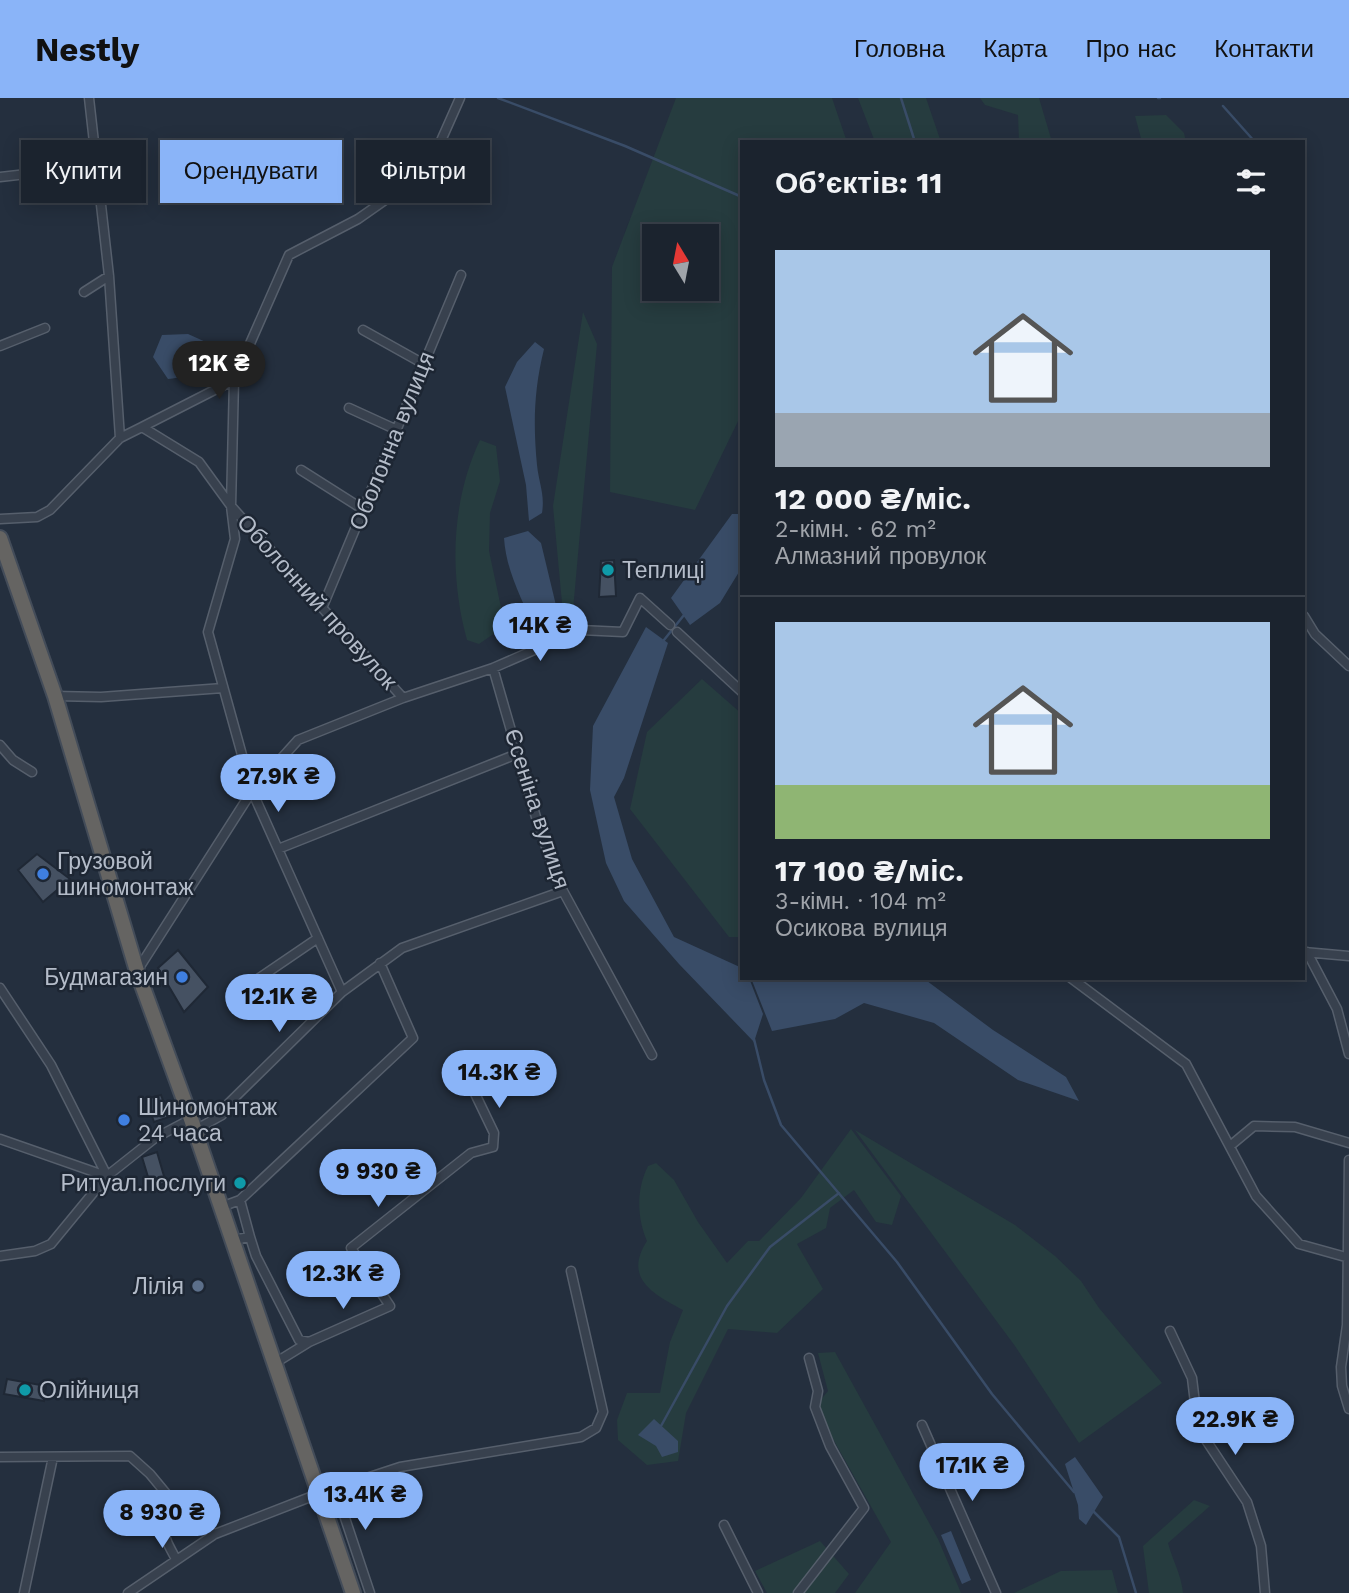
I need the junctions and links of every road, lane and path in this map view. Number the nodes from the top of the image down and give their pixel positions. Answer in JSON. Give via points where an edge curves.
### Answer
{"nodes":[{"id":1,"x":89,"y":98,"type":"edge"},
{"id":2,"x":460,"y":98,"type":"edge"},
{"id":3,"x":94,"y":140,"type":"edge"},
{"id":4,"x":21,"y":175,"type":"edge"},
{"id":5,"x":0,"y":177,"type":"edge"},
{"id":6,"x":101,"y":203,"type":"edge"},
{"id":7,"x":461,"y":275,"type":"dead end"},
{"id":8,"x":109,"y":276,"type":"junction"},
{"id":9,"x":84,"y":292,"type":"dead end"},
{"id":10,"x":45,"y":328,"type":"dead end"},
{"id":11,"x":363,"y":330,"type":"dead end"},
{"id":12,"x":0,"y":346,"type":"edge"},
{"id":13,"x":422,"y":363,"type":"junction"},
{"id":14,"x":234,"y":380,"type":"junction"},
{"id":15,"x":349,"y":408,"type":"dead end"},
{"id":16,"x":142,"y":427,"type":"junction"},
{"id":17,"x":397,"y":430,"type":"junction"},
{"id":18,"x":120,"y":438,"type":"junction"},
{"id":19,"x":301,"y":470,"type":"dead end"},
{"id":20,"x":231,"y":506,"type":"junction"},
{"id":21,"x":364,"y":510,"type":"junction"},
{"id":22,"x":0,"y":519,"type":"edge"},
{"id":23,"x":0,"y":538,"type":"edge"},
{"id":24,"x":323,"y":606,"type":"junction"},
{"id":25,"x":1305,"y":618,"type":"edge"},
{"id":26,"x":670,"y":625,"type":"dead end"},
{"id":27,"x":677,"y":632,"type":"dead end"},
{"id":28,"x":1349,"y":666,"type":"edge"},
{"id":29,"x":493,"y":668,"type":"junction"},
{"id":30,"x":223,"y":688,"type":"junction"},
{"id":31,"x":740,"y":690,"type":"edge"},
{"id":32,"x":55,"y":696,"type":"junction"},
{"id":33,"x":403,"y":698,"type":"junction"},
{"id":34,"x":0,"y":746,"type":"edge"},
{"id":35,"x":517,"y":754,"type":"junction"},
{"id":36,"x":32,"y":772,"type":"dead end"},
{"id":37,"x":252,"y":791,"type":"junction"},
{"id":38,"x":278,"y":849,"type":"junction"},
{"id":39,"x":563,"y":891,"type":"junction"},
{"id":40,"x":318,"y":938,"type":"junction"},
{"id":41,"x":1305,"y":952,"type":"edge"},
{"id":42,"x":1349,"y":956,"type":"edge"},
{"id":43,"x":380,"y":963,"type":"junction"},
{"id":44,"x":137,"y":971,"type":"junction"},
{"id":45,"x":1074,"y":980,"type":"edge"},
{"id":46,"x":251,"y":983,"type":"dead end"},
{"id":47,"x":0,"y":988,"type":"edge"},
{"id":48,"x":342,"y":992,"type":"junction"},
{"id":49,"x":1349,"y":1054,"type":"edge"},
{"id":50,"x":652,"y":1055,"type":"dead end"},
{"id":51,"x":468,"y":1079,"type":"dead end"},
{"id":52,"x":193,"y":1124,"type":"junction"},
{"id":53,"x":0,"y":1139,"type":"edge"},
{"id":54,"x":1349,"y":1143,"type":"edge"},
{"id":55,"x":1230,"y":1146,"type":"junction"},
{"id":56,"x":1349,"y":1160,"type":"edge"},
{"id":57,"x":107,"y":1176,"type":"junction"},
{"id":58,"x":240,"y":1200,"type":"junction"},
{"id":59,"x":221,"y":1207,"type":"junction"},
{"id":60,"x":250,"y":1237,"type":"junction"},
{"id":61,"x":232,"y":1240,"type":"junction"},
{"id":62,"x":0,"y":1256,"type":"edge"},
{"id":63,"x":1348,"y":1258,"type":"edge"},
{"id":64,"x":571,"y":1271,"type":"dead end"},
{"id":65,"x":1170,"y":1331,"type":"dead end"},
{"id":66,"x":309,"y":1342,"type":"junction"},
{"id":67,"x":809,"y":1358,"type":"dead end"},
{"id":68,"x":275,"y":1363,"type":"junction"},
{"id":69,"x":1349,"y":1409,"type":"edge"},
{"id":70,"x":922,"y":1425,"type":"dead end"},
{"id":71,"x":0,"y":1457,"type":"edge"},
{"id":72,"x":53,"y":1457,"type":"junction"},
{"id":73,"x":324,"y":1492,"type":"junction"},
{"id":74,"x":175,"y":1504,"type":"junction"},
{"id":75,"x":723,"y":1525,"type":"dead end"},
{"id":76,"x":215,"y":1534,"type":"junction"},
{"id":77,"x":176,"y":1559,"type":"junction"},
{"id":78,"x":24,"y":1593,"type":"edge"},
{"id":79,"x":128,"y":1593,"type":"edge"},
{"id":80,"x":353,"y":1593,"type":"edge"},
{"id":81,"x":370,"y":1593,"type":"edge"},
{"id":82,"x":758,"y":1593,"type":"edge"},
{"id":83,"x":798,"y":1593,"type":"edge"},
{"id":84,"x":996,"y":1593,"type":"edge"},
{"id":85,"x":1265,"y":1593,"type":"edge"}],
"edges":[{"from":1,"to":3,"type":"street"},
{"from":2,"to":14,"type":"street","via":[[428,170],[358,219],[289,255]]},
{"from":4,"to":5,"type":"street"},
{"from":6,"to":8,"type":"street"},
{"from":7,"to":13,"type":"street","name":"Оболонна вулиця"},
{"from":8,"to":9,"type":"street"},
{"from":8,"to":18,"type":"street"},
{"from":10,"to":12,"type":"street"},
{"from":11,"to":13,"type":"street"},
{"from":13,"to":17,"type":"street","name":"Оболонна вулиця"},
{"from":14,"to":16,"type":"street"},
{"from":14,"to":20,"type":"street"},
{"from":15,"to":17,"type":"street"},
{"from":16,"to":18,"type":"street"},
{"from":16,"to":20,"type":"street","name":"Оболонний провулок","via":[[199,462]]},
{"from":17,"to":21,"type":"street","name":"Оболонна вулиця"},
{"from":18,"to":22,"type":"street","via":[[50,510],[37,517]]},
{"from":19,"to":21,"type":"street"},
{"from":20,"to":24,"type":"street","name":"Оболонний провулок"},
{"from":20,"to":30,"type":"street","via":[[235,538],[208,632]]},
{"from":21,"to":24,"type":"street","name":"Оболонна вулиця"},
{"from":23,"to":32,"type":"highway"},
{"from":24,"to":33,"type":"street","name":"Оболонний провулок"},
{"from":25,"to":28,"type":"street","via":[[1315,634]]},
{"from":26,"to":29,"type":"street","via":[[640,597],[623,632],[580,630]]},
{"from":27,"to":31,"type":"street"},
{"from":29,"to":33,"type":"street"},
{"from":29,"to":35,"type":"street","name":"Єсеніна вулиця"},
{"from":30,"to":32,"type":"street","via":[[113,697]]},
{"from":30,"to":37,"type":"street"},
{"from":32,"to":44,"type":"highway"},
{"from":33,"to":37,"type":"street","via":[[298,740]]},
{"from":34,"to":36,"type":"street"},
{"from":35,"to":38,"type":"street"},
{"from":35,"to":39,"type":"street","name":"Єсеніна вулиця"},
{"from":37,"to":38,"type":"street"},
{"from":37,"to":44,"type":"street"},
{"from":38,"to":40,"type":"street"},
{"from":39,"to":43,"type":"street","via":[[402,948]]},
{"from":39,"to":50,"type":"street","name":"Єсеніна вулиця"},
{"from":40,"to":46,"type":"street"},
{"from":40,"to":48,"type":"street"},
{"from":41,"to":42,"type":"street"},
{"from":41,"to":49,"type":"street","via":[[1337,1009]]},
{"from":43,"to":48,"type":"street"},
{"from":43,"to":58,"type":"street","via":[[412,1038]]},
{"from":44,"to":52,"type":"highway"},
{"from":45,"to":55,"type":"street","via":[[1186,1064]]},
{"from":47,"to":57,"type":"street","via":[[56,1074]]},
{"from":48,"to":52,"type":"street","via":[[222,1115]]},
{"from":51,"to":66,"type":"street","via":[[494,1133],[492,1147],[471,1153],[351,1248],[390,1306]]},
{"from":52,"to":57,"type":"street","via":[[155,1138]]},
{"from":52,"to":59,"type":"highway"},
{"from":53,"to":57,"type":"street"},
{"from":54,"to":55,"type":"street","via":[[1295,1127],[1254,1125]]},
{"from":55,"to":63,"type":"street","via":[[1256,1196],[1299,1244]]},
{"from":56,"to":63,"type":"street"},
{"from":57,"to":62,"type":"street","via":[[51,1244]]},
{"from":58,"to":59,"type":"street"},
{"from":58,"to":60,"type":"street"},
{"from":59,"to":61,"type":"highway"},
{"from":60,"to":61,"type":"street"},
{"from":60,"to":66,"type":"street","via":[[299,1340]]},
{"from":61,"to":68,"type":"highway"},
{"from":63,"to":69,"type":"street","via":[[1341,1367]]},
{"from":64,"to":73,"type":"street","via":[[600,1393],[603,1412],[596,1428],[581,1437],[400,1467]]},
{"from":65,"to":85,"type":"street","via":[[1192,1378],[1198,1428],[1247,1502],[1261,1546]]},
{"from":66,"to":68,"type":"street"},
{"from":67,"to":83,"type":"street","via":[[818,1391],[815,1407],[830,1446],[864,1508]]},
{"from":68,"to":73,"type":"highway"},
{"from":70,"to":84,"type":"street"},
{"from":71,"to":72,"type":"street"},
{"from":72,"to":74,"type":"street","via":[[130,1456]]},
{"from":72,"to":78,"type":"street"},
{"from":73,"to":76,"type":"street"},
{"from":73,"to":80,"type":"highway"},
{"from":73,"to":81,"type":"street","via":[[343,1512]]},
{"from":74,"to":76,"type":"street","via":[[188,1520]]},
{"from":74,"to":77,"type":"street","via":[[163,1535]]},
{"from":75,"to":82,"type":"street"},
{"from":76,"to":77,"type":"street"},
{"from":77,"to":79,"type":"street"}]}
